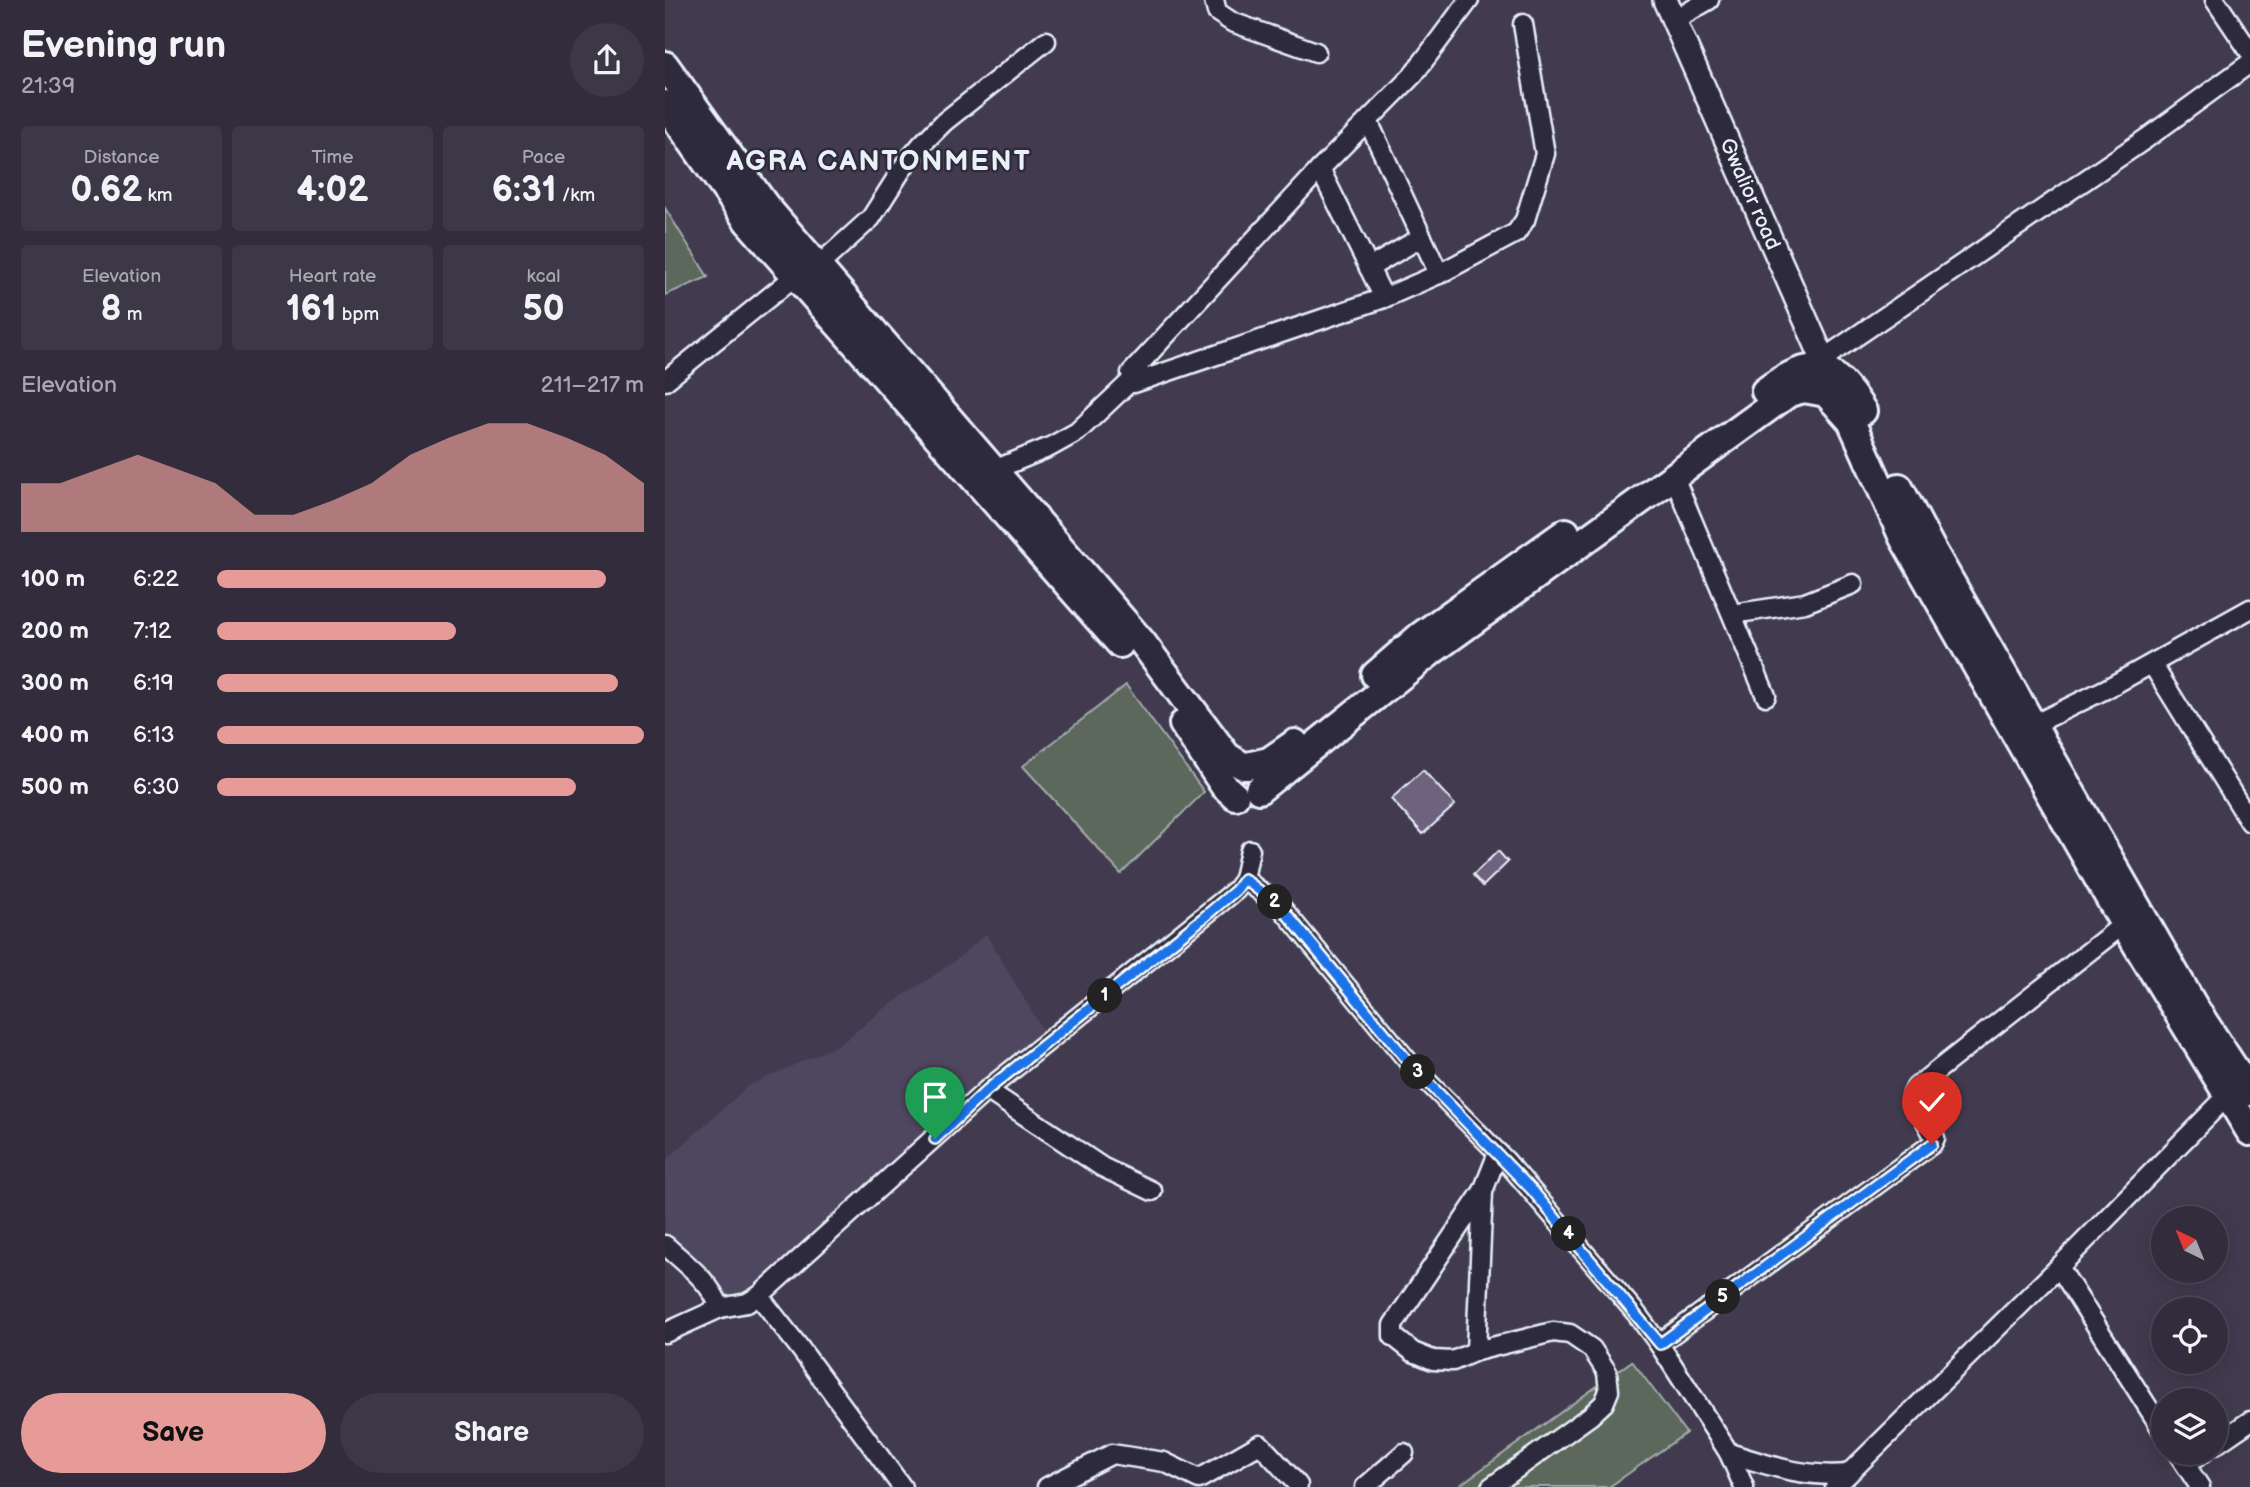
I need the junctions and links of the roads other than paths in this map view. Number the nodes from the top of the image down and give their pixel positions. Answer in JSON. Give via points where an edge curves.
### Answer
{"nodes":[{"id":1,"x":1214,"y":0,"type":"edge"},
{"id":2,"x":1469,"y":0,"type":"edge"},
{"id":3,"x":1709,"y":0,"type":"edge"},
{"id":4,"x":2215,"y":0,"type":"edge"},
{"id":5,"x":1670,"y":10,"type":"edge"},
{"id":6,"x":1523,"y":24,"type":"dead end"},
{"id":7,"x":1046,"y":41,"type":"dead end"},
{"id":8,"x":1316,"y":52,"type":"dead end"},
{"id":9,"x":2250,"y":52,"type":"edge"},
{"id":10,"x":2250,"y":63,"type":"edge"},
{"id":11,"x":665,"y":65,"type":"edge"},
{"id":12,"x":665,"y":104,"type":"edge"},
{"id":13,"x":1368,"y":121,"type":"junction"},
{"id":14,"x":1320,"y":169,"type":"junction"},
{"id":15,"x":1422,"y":237,"type":"junction"},
{"id":16,"x":1369,"y":268,"type":"junction"},
{"id":17,"x":805,"y":272,"type":"junction"},
{"id":18,"x":1439,"y":274,"type":"junction"},
{"id":19,"x":1384,"y":298,"type":"junction"},
{"id":20,"x":1821,"y":372,"type":"junction"},
{"id":21,"x":1132,"y":380,"type":"junction"},
{"id":22,"x":665,"y":381,"type":"edge"},
{"id":23,"x":994,"y":470,"type":"junction"},
{"id":24,"x":1674,"y":477,"type":"junction"},
{"id":25,"x":1853,"y":584,"type":"dead end"},
{"id":26,"x":2250,"y":609,"type":"edge"},
{"id":27,"x":1732,"y":614,"type":"junction"},
{"id":28,"x":2152,"y":664,"type":"junction"},
{"id":29,"x":1766,"y":696,"type":"dead end"},
{"id":30,"x":2033,"y":725,"type":"junction"},
{"id":31,"x":1245,"y":766,"type":"junction"},
{"id":32,"x":1247,"y":793,"type":"junction"},
{"id":33,"x":2250,"y":822,"type":"edge"},
{"id":34,"x":1249,"y":850,"type":"dead end"},
{"id":35,"x":1244,"y":879,"type":"junction"},
{"id":36,"x":2124,"y":924,"type":"junction"},
{"id":37,"x":2242,"y":1086,"type":"edge"},
{"id":38,"x":987,"y":1090,"type":"junction"},
{"id":39,"x":2250,"y":1132,"type":"edge"},
{"id":40,"x":1498,"y":1153,"type":"junction"},
{"id":41,"x":1152,"y":1191,"type":"dead end"},
{"id":42,"x":1483,"y":1191,"type":"junction"},
{"id":43,"x":665,"y":1245,"type":"edge"},
{"id":44,"x":2059,"y":1267,"type":"junction"},
{"id":45,"x":759,"y":1296,"type":"junction"},
{"id":46,"x":720,"y":1308,"type":"junction"},
{"id":47,"x":665,"y":1333,"type":"edge"},
{"id":48,"x":1660,"y":1344,"type":"junction"},
{"id":49,"x":1476,"y":1351,"type":"junction"},
{"id":50,"x":2151,"y":1412,"type":"edge"},
{"id":51,"x":2250,"y":1421,"type":"edge"},
{"id":52,"x":2228,"y":1435,"type":"edge"},
{"id":53,"x":1404,"y":1453,"type":"dead end"},
{"id":54,"x":1729,"y":1453,"type":"junction"},
{"id":55,"x":2185,"y":1465,"type":"edge"},
{"id":56,"x":1842,"y":1481,"type":"edge"},
{"id":57,"x":1199,"y":1483,"type":"edge"},
{"id":58,"x":1298,"y":1485,"type":"dead end"},
{"id":59,"x":902,"y":1487,"type":"edge"},
{"id":60,"x":1047,"y":1487,"type":"edge"},
{"id":61,"x":1365,"y":1487,"type":"edge"},
{"id":62,"x":1492,"y":1487,"type":"edge"},
{"id":63,"x":1744,"y":1487,"type":"edge"},
{"id":64,"x":2200,"y":1487,"type":"edge"}],
"edges":[{"from":1,"to":8,"type":"street","via":[[1217,12],[1232,22]]},
{"from":2,"to":13,"type":"street","via":[[1431,54]]},
{"from":3,"to":5,"type":"street"},
{"from":4,"to":9,"type":"street"},
{"from":5,"to":20,"type":"main road","name":"Gwalior road"},
{"from":6,"to":18,"type":"street","via":[[1545,154],[1525,220],[1504,240]]},
{"from":7,"to":17,"type":"street","via":[[944,122],[906,163],[871,218]]},
{"from":10,"to":20,"type":"street"},
{"from":11,"to":17,"type":"highway","via":[[765,205]]},
{"from":12,"to":17,"type":"highway","via":[[748,222]]},
{"from":13,"to":14,"type":"street"},
{"from":13,"to":15,"type":"street"},
{"from":14,"to":16,"type":"street"},
{"from":14,"to":21,"type":"street","via":[[1131,373]]},
{"from":15,"to":16,"type":"street"},
{"from":15,"to":18,"type":"street"},
{"from":16,"to":19,"type":"street"},
{"from":17,"to":22,"type":"street"},
{"from":17,"to":23,"type":"highway"},
{"from":17,"to":32,"type":"highway","via":[[1127,651],[1224,786]]},
{"from":18,"to":19,"type":"street"},
{"from":19,"to":21,"type":"street","via":[[1140,383]]},
{"from":20,"to":24,"type":"highway","via":[[1804,389],[1789,393]]},
{"from":20,"to":30,"type":"highway","via":[[1837,378],[1865,414],[1909,510]]},
{"from":20,"to":31,"type":"highway","via":[[1800,369],[1786,376],[1420,636],[1279,756]]},
{"from":20,"to":36,"type":"highway","via":[[1833,399],[1851,421],[1903,538]]},
{"from":21,"to":23,"type":"street","via":[[1077,432]]},
{"from":23,"to":31,"type":"highway","via":[[1142,642],[1227,756]]},
{"from":24,"to":27,"type":"street"},
{"from":24,"to":32,"type":"highway","via":[[1432,651]]},
{"from":25,"to":27,"type":"street","via":[[1805,603]]},
{"from":26,"to":28,"type":"street"},
{"from":27,"to":29,"type":"street"},
{"from":28,"to":30,"type":"street"},
{"from":28,"to":33,"type":"street"},
{"from":30,"to":37,"type":"highway"},
{"from":31,"to":32,"type":"highway","via":[[1259,775]]},
{"from":34,"to":35,"type":"street"},
{"from":35,"to":38,"type":"street","via":[[1203,918]]},
{"from":35,"to":40,"type":"street","via":[[1281,907],[1412,1066]]},
{"from":36,"to":37,"type":"highway"},
{"from":36,"to":48,"type":"street","via":[[1916,1087],[1912,1096],[1935,1138],[1932,1144]]},
{"from":37,"to":39,"type":"highway"},
{"from":37,"to":44,"type":"street"},
{"from":38,"to":41,"type":"street","via":[[1102,1167]]},
{"from":38,"to":45,"type":"street"},
{"from":40,"to":42,"type":"street"},
{"from":40,"to":48,"type":"street"},
{"from":42,"to":49,"type":"street"},
{"from":42,"to":49,"type":"street","via":[[1392,1331],[1413,1352],[1433,1360],[1453,1361]]},
{"from":43,"to":46,"type":"street","via":[[704,1282]]},
{"from":44,"to":50,"type":"street"},
{"from":44,"to":56,"type":"street"},
{"from":45,"to":46,"type":"street"},
{"from":45,"to":59,"type":"street"},
{"from":46,"to":47,"type":"street"},
{"from":48,"to":54,"type":"street"},
{"from":49,"to":62,"type":"street","via":[[1559,1331],[1592,1349],[1604,1364],[1608,1381],[1604,1402],[1590,1416]]},
{"from":51,"to":52,"type":"street"},
{"from":53,"to":61,"type":"street"},
{"from":54,"to":56,"type":"street","via":[[1790,1472]]},
{"from":54,"to":63,"type":"street"},
{"from":55,"to":64,"type":"street"},
{"from":57,"to":58,"type":"street","via":[[1260,1444]]},
{"from":57,"to":60,"type":"street","via":[[1164,1462],[1112,1454]]}]}
